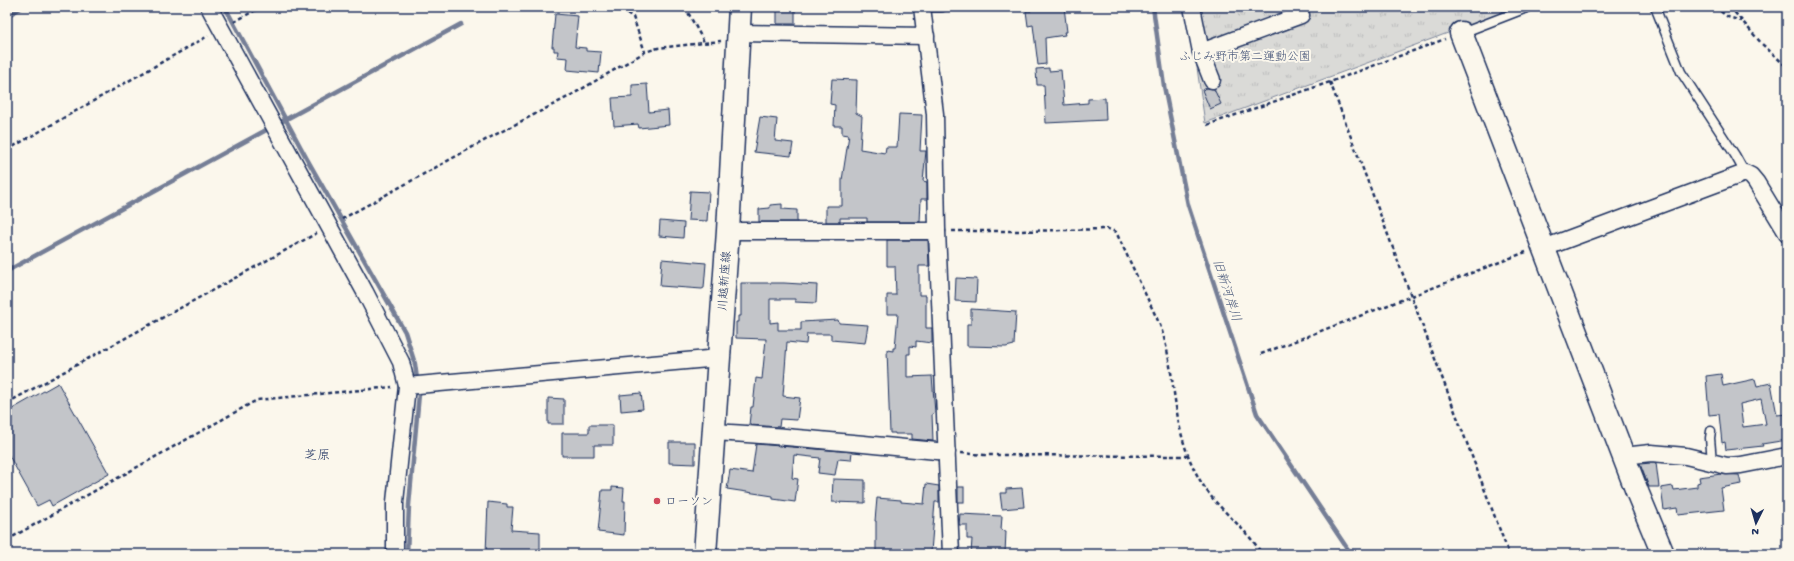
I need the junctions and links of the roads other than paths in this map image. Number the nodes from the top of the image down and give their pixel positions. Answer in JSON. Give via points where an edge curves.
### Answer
{"nodes":[{"id":1,"x":209,"y":7,"type":"edge"},
{"id":2,"x":740,"y":7,"type":"edge"},
{"id":3,"x":922,"y":7,"type":"edge"},
{"id":4,"x":942,"y":7,"type":"edge"},
{"id":5,"x":1192,"y":7,"type":"edge"},
{"id":6,"x":1298,"y":7,"type":"edge"},
{"id":7,"x":1529,"y":7,"type":"edge"},
{"id":8,"x":1655,"y":7,"type":"edge"},
{"id":9,"x":1461,"y":33,"type":"joint"},
{"id":10,"x":739,"y":36,"type":"junction"},
{"id":11,"x":926,"y":36,"type":"junction"},
{"id":12,"x":1201,"y":52,"type":"junction"},
{"id":13,"x":1212,"y":80,"type":"dead end"},
{"id":14,"x":1745,"y":173,"type":"junction"},
{"id":15,"x":728,"y":231,"type":"junction"},
{"id":16,"x":937,"y":231,"type":"junction"},
{"id":17,"x":1787,"y":232,"type":"edge"},
{"id":18,"x":1543,"y":248,"type":"junction"},
{"id":19,"x":719,"y":358,"type":"junction"},
{"id":20,"x":407,"y":386,"type":"junction"},
{"id":21,"x":1711,"y":431,"type":"dead end"},
{"id":22,"x":714,"y":432,"type":"junction"},
{"id":23,"x":947,"y":452,"type":"junction"},
{"id":24,"x":1623,"y":456,"type":"junction"},
{"id":25,"x":1787,"y":456,"type":"edge"},
{"id":26,"x":1712,"y":462,"type":"junction"},
{"id":27,"x":395,"y":554,"type":"edge"},
{"id":28,"x":706,"y":554,"type":"edge"},
{"id":29,"x":951,"y":554,"type":"edge"},
{"id":30,"x":1663,"y":554,"type":"edge"}],
"edges":[{"from":1,"to":20,"type":"street","via":[[398,352]]},
{"from":2,"to":10,"type":"street","name":"川越新座線"},
{"from":3,"to":4,"type":"lane"},
{"from":3,"to":11,"type":"street"},
{"from":5,"to":12,"type":"street"},
{"from":6,"to":12,"type":"street","via":[[1301,15]]},
{"from":7,"to":9,"type":"lane"},
{"from":8,"to":14,"type":"lane","via":[[1681,72]]},
{"from":9,"to":18,"type":"street"},
{"from":10,"to":11,"type":"street"},
{"from":10,"to":15,"type":"street","name":"川越新座線"},
{"from":11,"to":16,"type":"street","via":[[935,114]]},
{"from":12,"to":13,"type":"street"},
{"from":14,"to":17,"type":"street","via":[[1756,182]]},
{"from":14,"to":18,"type":"street"},
{"from":15,"to":16,"type":"street"},
{"from":15,"to":19,"type":"street","name":"川越新座線"},
{"from":16,"to":23,"type":"street"},
{"from":18,"to":24,"type":"street"},
{"from":19,"to":20,"type":"street"},
{"from":19,"to":22,"type":"street","name":"川越新座線"},
{"from":20,"to":27,"type":"street","via":[[395,502]]},
{"from":21,"to":26,"type":"lane"},
{"from":22,"to":23,"type":"street","via":[[789,436]]},
{"from":22,"to":28,"type":"street","name":"川越新座線"},
{"from":23,"to":29,"type":"street"},
{"from":24,"to":26,"type":"street","via":[[1651,453],[1679,455]]},
{"from":24,"to":30,"type":"street"},
{"from":25,"to":26,"type":"street","via":[[1741,466],[1726,466]]}]}
